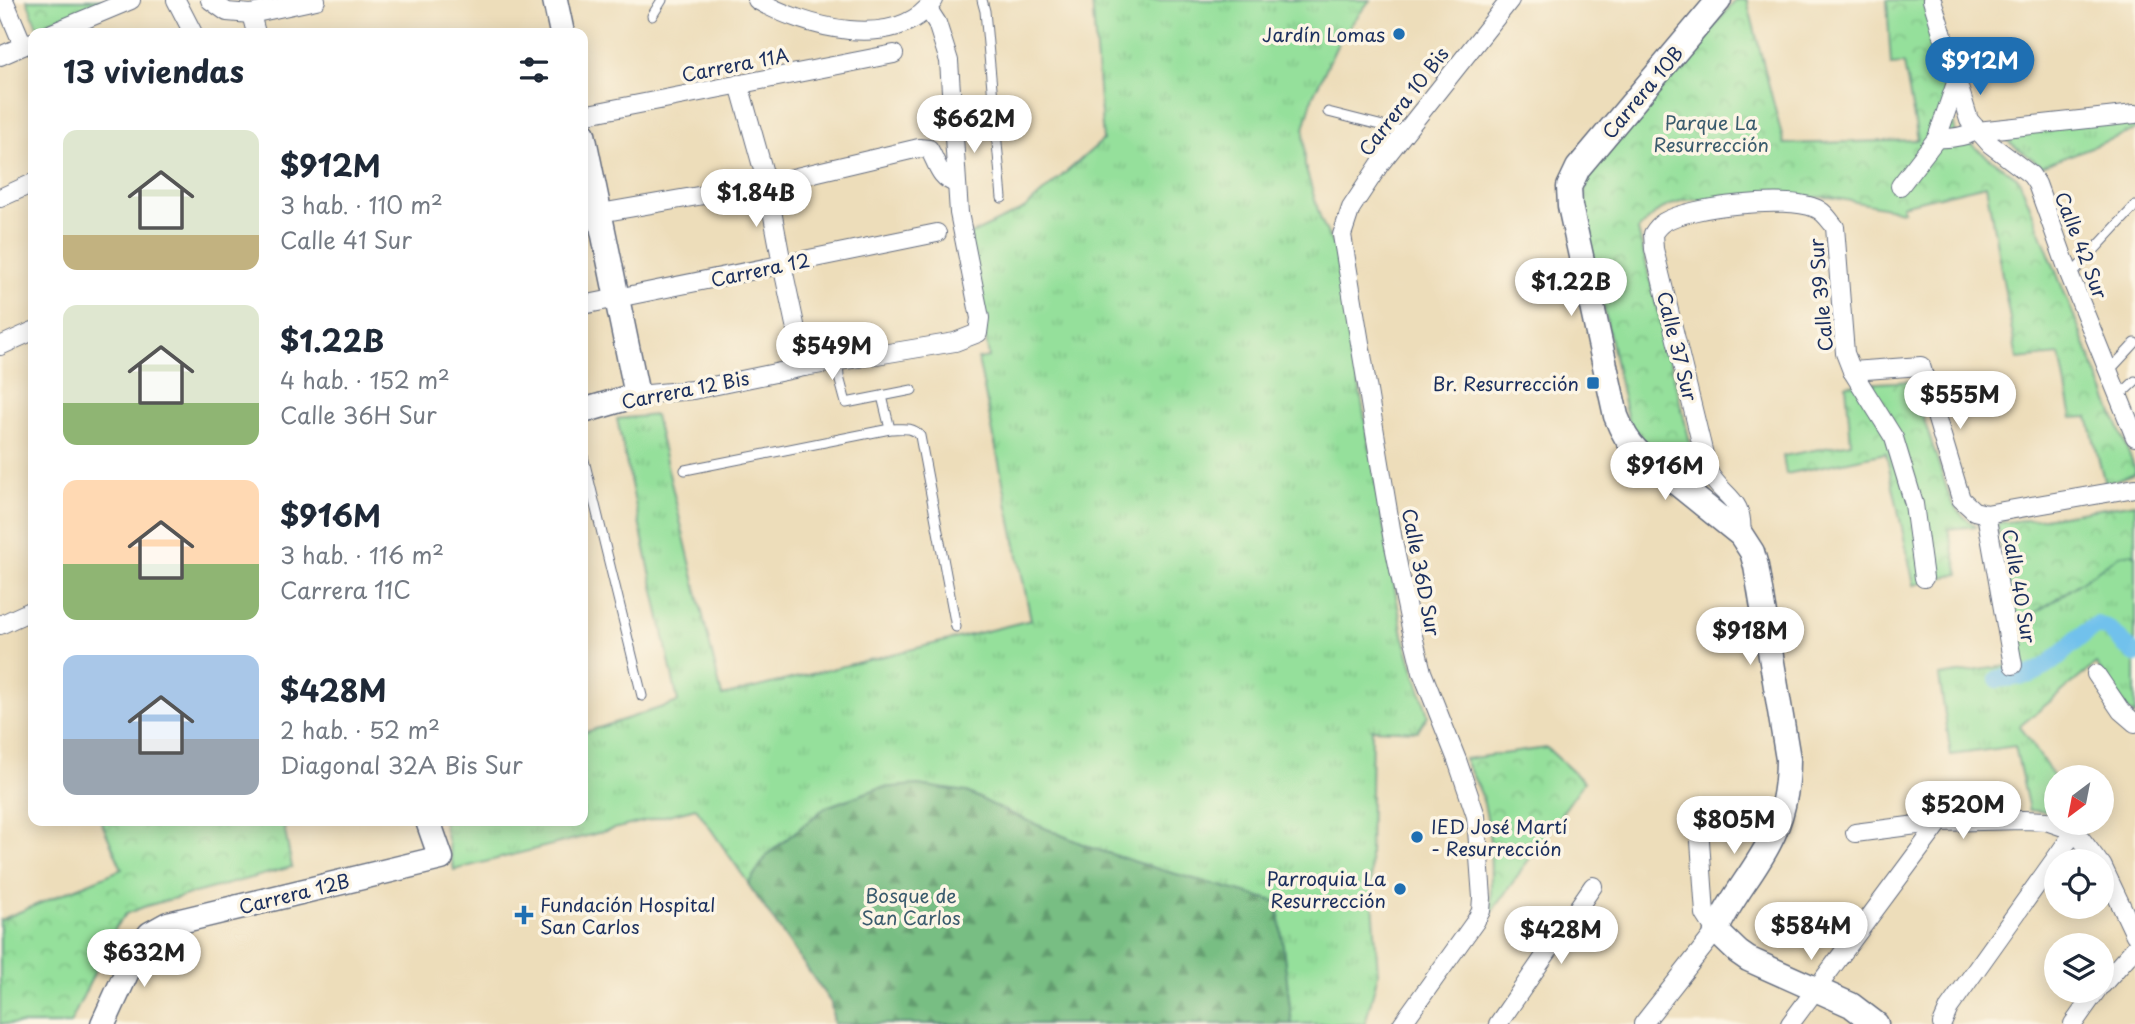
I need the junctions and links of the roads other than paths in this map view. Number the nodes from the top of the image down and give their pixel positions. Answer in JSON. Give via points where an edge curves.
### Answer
{"nodes":[{"id":1,"x":4,"y":0,"type":"edge"},
{"id":2,"x":131,"y":0,"type":"edge"},
{"id":3,"x":176,"y":0,"type":"edge"},
{"id":4,"x":210,"y":0,"type":"edge"},
{"id":5,"x":316,"y":0,"type":"edge"},
{"id":6,"x":555,"y":0,"type":"edge"},
{"id":7,"x":662,"y":0,"type":"edge"},
{"id":8,"x":982,"y":0,"type":"edge"},
{"id":9,"x":1510,"y":0,"type":"edge"},
{"id":10,"x":1719,"y":0,"type":"edge"},
{"id":11,"x":1932,"y":0,"type":"edge"},
{"id":12,"x":761,"y":1,"type":"edge"},
{"id":13,"x":931,"y":4,"type":"edge"},
{"id":14,"x":263,"y":8,"type":"edge"},
{"id":15,"x":652,"y":16,"type":"dead end"},
{"id":16,"x":64,"y":28,"type":"edge"},
{"id":17,"x":190,"y":28,"type":"edge"},
{"id":18,"x":257,"y":28,"type":"edge"},
{"id":19,"x":561,"y":28,"type":"edge"},
{"id":20,"x":28,"y":43,"type":"edge"},
{"id":21,"x":894,"y":54,"type":"dead end"},
{"id":22,"x":0,"y":56,"type":"edge"},
{"id":23,"x":1956,"y":83,"type":"junction"},
{"id":24,"x":739,"y":84,"type":"junction"},
{"id":25,"x":1328,"y":112,"type":"dead end"},
{"id":26,"x":588,"y":114,"type":"edge"},
{"id":27,"x":2135,"y":114,"type":"edge"},
{"id":28,"x":1977,"y":131,"type":"junction"},
{"id":29,"x":1407,"y":132,"type":"junction"},
{"id":30,"x":1937,"y":138,"type":"junction"},
{"id":31,"x":956,"y":183,"type":"junction"},
{"id":32,"x":588,"y":184,"type":"edge"},
{"id":33,"x":767,"y":184,"type":"junction"},
{"id":34,"x":28,"y":185,"type":"edge"},
{"id":35,"x":1900,"y":186,"type":"dead end"},
{"id":36,"x":0,"y":198,"type":"edge"},
{"id":37,"x":1002,"y":198,"type":"dead end"},
{"id":38,"x":2135,"y":205,"type":"edge"},
{"id":39,"x":591,"y":214,"type":"edge"},
{"id":40,"x":1663,"y":222,"type":"joint"},
{"id":41,"x":937,"y":233,"type":"dead end"},
{"id":42,"x":1342,"y":235,"type":"joint"},
{"id":43,"x":782,"y":264,"type":"junction"},
{"id":44,"x":2070,"y":276,"type":"junction"},
{"id":45,"x":617,"y":299,"type":"junction"},
{"id":46,"x":588,"y":305,"type":"edge"},
{"id":47,"x":28,"y":333,"type":"edge"},
{"id":48,"x":2135,"y":343,"type":"edge"},
{"id":49,"x":0,"y":346,"type":"edge"},
{"id":50,"x":838,"y":362,"type":"junction"},
{"id":51,"x":804,"y":366,"type":"junction"},
{"id":52,"x":1852,"y":371,"type":"junction"},
{"id":53,"x":2109,"y":372,"type":"junction"},
{"id":54,"x":2135,"y":381,"type":"edge"},
{"id":55,"x":912,"y":390,"type":"dead end"},
{"id":56,"x":637,"y":395,"type":"junction"},
{"id":57,"x":882,"y":396,"type":"junction"},
{"id":58,"x":2119,"y":396,"type":"junction"},
{"id":59,"x":588,"y":410,"type":"edge"},
{"id":60,"x":890,"y":429,"type":"junction"},
{"id":61,"x":2135,"y":437,"type":"edge"},
{"id":62,"x":685,"y":470,"type":"dead end"},
{"id":63,"x":588,"y":476,"type":"edge"},
{"id":64,"x":2135,"y":488,"type":"edge"},
{"id":65,"x":1980,"y":512,"type":"junction"},
{"id":66,"x":1741,"y":535,"type":"junction"},
{"id":67,"x":1924,"y":578,"type":"dead end"},
{"id":68,"x":28,"y":612,"type":"edge"},
{"id":69,"x":0,"y":625,"type":"edge"},
{"id":70,"x":956,"y":627,"type":"dead end"},
{"id":71,"x":2012,"y":665,"type":"dead end"},
{"id":72,"x":2096,"y":674,"type":"dead end"},
{"id":73,"x":642,"y":696,"type":"dead end"},
{"id":74,"x":2135,"y":723,"type":"edge"},
{"id":75,"x":2044,"y":821,"type":"edge"},
{"id":76,"x":1940,"y":822,"type":"junction"},
{"id":77,"x":430,"y":826,"type":"edge"},
{"id":78,"x":1699,"y":826,"type":"dead end"},
{"id":79,"x":1855,"y":833,"type":"dead end"},
{"id":80,"x":2072,"y":835,"type":"edge"},
{"id":81,"x":2078,"y":835,"type":"edge"},
{"id":82,"x":2089,"y":849,"type":"edge"},
{"id":83,"x":1593,"y":886,"type":"dead end"},
{"id":84,"x":2114,"y":890,"type":"edge"},
{"id":85,"x":1716,"y":931,"type":"junction"},
{"id":86,"x":2135,"y":935,"type":"edge"},
{"id":87,"x":2135,"y":948,"type":"edge"},
{"id":88,"x":2114,"y":972,"type":"edge"},
{"id":89,"x":1815,"y":988,"type":"junction"},
{"id":90,"x":2088,"y":1003,"type":"edge"},
{"id":91,"x":103,"y":1024,"type":"edge"},
{"id":92,"x":1402,"y":1024,"type":"edge"},
{"id":93,"x":1498,"y":1024,"type":"edge"},
{"id":94,"x":1643,"y":1024,"type":"edge"},
{"id":95,"x":1790,"y":1024,"type":"edge"},
{"id":96,"x":1877,"y":1024,"type":"edge"},
{"id":97,"x":1942,"y":1024,"type":"edge"},
{"id":98,"x":2073,"y":1024,"type":"edge"}],
"edges":[{"from":1,"to":20,"type":"street"},
{"from":2,"to":16,"type":"street"},
{"from":3,"to":17,"type":"street"},
{"from":4,"to":14,"type":"street","via":[[227,12]]},
{"from":5,"to":14,"type":"street"},
{"from":6,"to":19,"type":"street"},
{"from":7,"to":15,"type":"lane"},
{"from":8,"to":37,"type":"lane"},
{"from":9,"to":29,"type":"street","name":"Carrera 10 Bis"},
{"from":10,"to":66,"type":"street","name":"Carrera 10B","via":[[1578,168],[1569,187],[1616,416],[1637,451]]},
{"from":11,"to":23,"type":"street"},
{"from":12,"to":13,"type":"street","via":[[807,21],[857,31],[896,26]]},
{"from":13,"to":31,"type":"street","via":[[949,61]]},
{"from":14,"to":18,"type":"street"},
{"from":20,"to":22,"type":"street"},
{"from":21,"to":24,"type":"street","name":"Carrera 11A"},
{"from":23,"to":28,"type":"street"},
{"from":23,"to":30,"type":"street"},
{"from":24,"to":26,"type":"street","name":"Carrera 11A"},
{"from":24,"to":33,"type":"street"},
{"from":25,"to":29,"type":"lane"},
{"from":27,"to":28,"type":"street"},
{"from":28,"to":30,"type":"street"},
{"from":28,"to":44,"type":"street","name":"Calle 42 Sur","via":[[2037,184]]},
{"from":29,"to":42,"type":"street","name":"Carrera 10 Bis","via":[[1362,190]]},
{"from":30,"to":35,"type":"street"},
{"from":31,"to":33,"type":"street","via":[[942,175],[924,147]]},
{"from":31,"to":50,"type":"street","name":"Carrera 12 Bis","via":[[980,318],[978,333],[955,342]]},
{"from":32,"to":39,"type":"street"},
{"from":33,"to":39,"type":"street"},
{"from":33,"to":43,"type":"street"},
{"from":34,"to":36,"type":"street"},
{"from":38,"to":44,"type":"lane"},
{"from":39,"to":45,"type":"street"},
{"from":40,"to":52,"type":"street","name":"Calle 39 Sur","via":[[1709,207],[1783,202],[1816,208],[1835,227],[1843,342]]},
{"from":40,"to":66,"type":"street","name":"Calle 37 Sur","via":[[1653,241],[1708,471],[1740,510]]},
{"from":41,"to":43,"type":"street","name":"Carrera 12"},
{"from":42,"to":92,"type":"street","name":"Calle 36D Sur","via":[[1411,628],[1422,673],[1476,816],[1480,911]]},
{"from":43,"to":45,"type":"street","name":"Carrera 12"},
{"from":43,"to":51,"type":"street"},
{"from":44,"to":53,"type":"street","name":"Calle 42 Sur"},
{"from":45,"to":46,"type":"street","name":"Carrera 12"},
{"from":45,"to":56,"type":"street"},
{"from":47,"to":49,"type":"street"},
{"from":48,"to":53,"type":"lane"},
{"from":50,"to":51,"type":"street","name":"Carrera 12 Bis"},
{"from":50,"to":57,"type":"lane","via":[[846,403]]},
{"from":51,"to":56,"type":"street","name":"Carrera 12 Bis","via":[[693,390]]},
{"from":52,"to":65,"type":"street","name":"Calle 40 Sur","via":[[1921,366],[1961,499]]},
{"from":52,"to":67,"type":"street","name":"Calle 39 Sur","via":[[1894,438],[1914,504]]},
{"from":53,"to":58,"type":"street","name":"Calle 42 Sur"},
{"from":54,"to":58,"type":"lane"},
{"from":55,"to":57,"type":"lane"},
{"from":56,"to":59,"type":"street","name":"Carrera 12 Bis"},
{"from":57,"to":60,"type":"lane"},
{"from":58,"to":61,"type":"street","name":"Calle 42 Sur"},
{"from":60,"to":62,"type":"lane"},
{"from":60,"to":70,"type":"lane","via":[[911,429],[920,436]]},
{"from":63,"to":73,"type":"lane"},
{"from":64,"to":65,"type":"street"},
{"from":65,"to":71,"type":"street","name":"Calle 40 Sur"},
{"from":66,"to":85,"type":"street","name":"Calle 37 Sur","via":[[1756,566],[1788,759],[1787,790],[1769,845]]},
{"from":68,"to":69,"type":"street"},
{"from":72,"to":74,"type":"street","via":[[2121,712]]},
{"from":75,"to":76,"type":"street"},
{"from":76,"to":79,"type":"street"},
{"from":76,"to":89,"type":"street"},
{"from":77,"to":91,"type":"street","name":"Carrera 12B","via":[[441,858],[168,924],[150,934],[136,952]]},
{"from":78,"to":85,"type":"street","via":[[1704,914]]},
{"from":80,"to":97,"type":"street"},
{"from":81,"to":82,"type":"street"},
{"from":83,"to":93,"type":"street"},
{"from":84,"to":86,"type":"street"},
{"from":85,"to":89,"type":"street","via":[[1748,959]]},
{"from":85,"to":94,"type":"street"},
{"from":87,"to":88,"type":"street"},
{"from":89,"to":95,"type":"street"},
{"from":89,"to":96,"type":"street"},
{"from":90,"to":98,"type":"street"}]}
